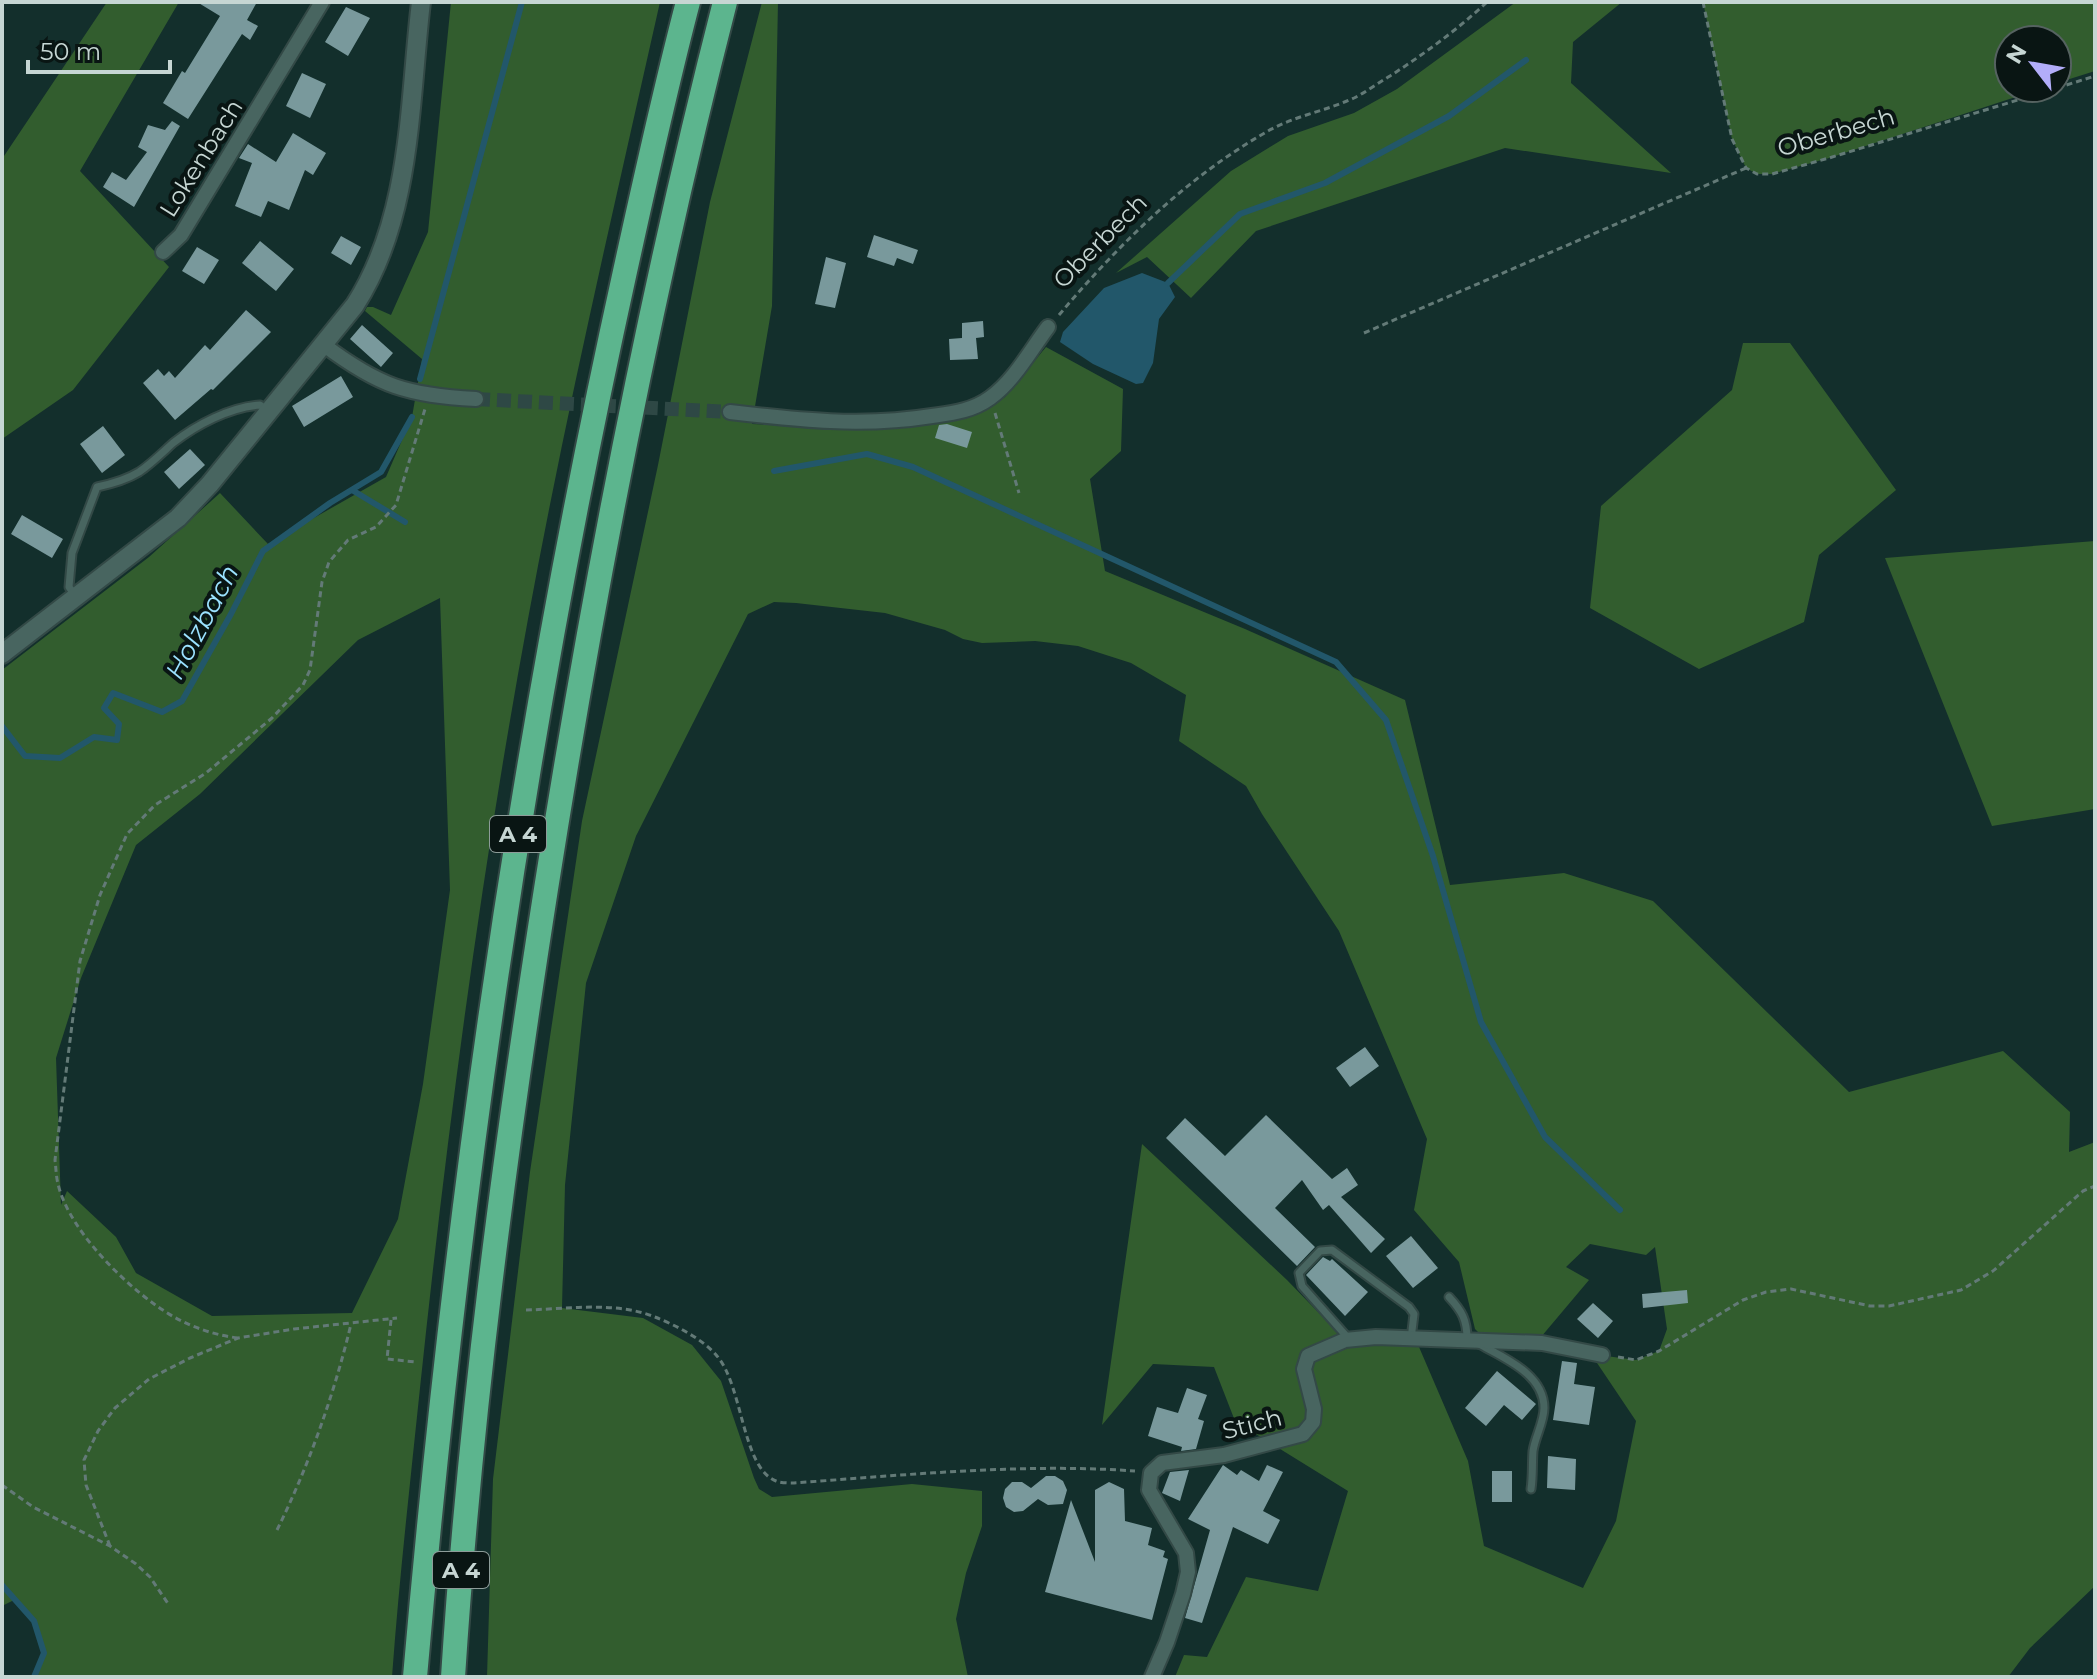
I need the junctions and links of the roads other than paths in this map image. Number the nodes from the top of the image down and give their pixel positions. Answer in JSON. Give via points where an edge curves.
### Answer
{"nodes":[{"id":1,"x":322,"y":2,"type":"edge"},
{"id":2,"x":421,"y":2,"type":"edge"},
{"id":3,"x":688,"y":2,"type":"edge"},
{"id":4,"x":725,"y":2,"type":"edge"},
{"id":5,"x":163,"y":252,"type":"dead end"},
{"id":6,"x":1048,"y":327,"type":"road end"},
{"id":7,"x":324,"y":345,"type":"junction"},
{"id":8,"x":476,"y":399,"type":"tunnel mouth"},
{"id":9,"x":268,"y":412,"type":"junction"},
{"id":10,"x":730,"y":412,"type":"tunnel mouth"},
{"id":11,"x":77,"y":598,"type":"junction"},
{"id":12,"x":2,"y":654,"type":"edge"},
{"id":13,"x":1449,"y":1297,"type":"dead end"},
{"id":14,"x":1411,"y":1339,"type":"junction"},
{"id":15,"x":1349,"y":1340,"type":"junction"},
{"id":16,"x":1470,"y":1340,"type":"junction"},
{"id":17,"x":1602,"y":1355,"type":"road end"},
{"id":18,"x":1531,"y":1489,"type":"dead end"},
{"id":19,"x":415,"y":1677,"type":"edge"},
{"id":20,"x":453,"y":1677,"type":"edge"},
{"id":21,"x":1152,"y":1677,"type":"edge"}],
"edges":[{"from":1,"to":5,"type":"street","name":"Lokenbach","via":[[181,235]]},
{"from":2,"to":7,"type":"street","via":[[391,227],[368,284]]},
{"from":3,"to":19,"type":"highway","number":"A 4","via":[[599,391],[536,717],[471,1151]]},
{"from":4,"to":20,"type":"highway","number":"A 4","via":[[636,392],[569,744],[505,1160]]},
{"from":6,"to":10,"type":"street","via":[[1014,374],[971,410],[897,422],[811,422]]},
{"from":7,"to":8,"type":"street","via":[[385,385],[429,396]]},
{"from":7,"to":9,"type":"street"},
{"from":9,"to":11,"type":"street","via":[[178,518]]},
{"from":9,"to":11,"type":"lane","via":[[260,405],[249,406],[218,417],[139,471],[97,487],[72,553],[69,587]]},
{"from":11,"to":12,"type":"street"},
{"from":13,"to":16,"type":"lane","via":[[1462,1311]]},
{"from":14,"to":15,"type":"street","name":"Stich"},
{"from":14,"to":15,"type":"lane","via":[[1414,1314],[1409,1307],[1332,1250],[1320,1251],[1299,1273],[1302,1286]]},
{"from":14,"to":16,"type":"street","name":"Stich"},
{"from":15,"to":21,"type":"street","name":"Stich","via":[[1308,1356],[1304,1369],[1314,1409],[1313,1422],[1303,1434],[1224,1455],[1162,1463],[1151,1473],[1149,1490],[1186,1553],[1188,1572]]},
{"from":16,"to":17,"type":"street","name":"Stich","via":[[1542,1343]]},
{"from":16,"to":18,"type":"lane","via":[[1518,1365],[1543,1397]]}]}
